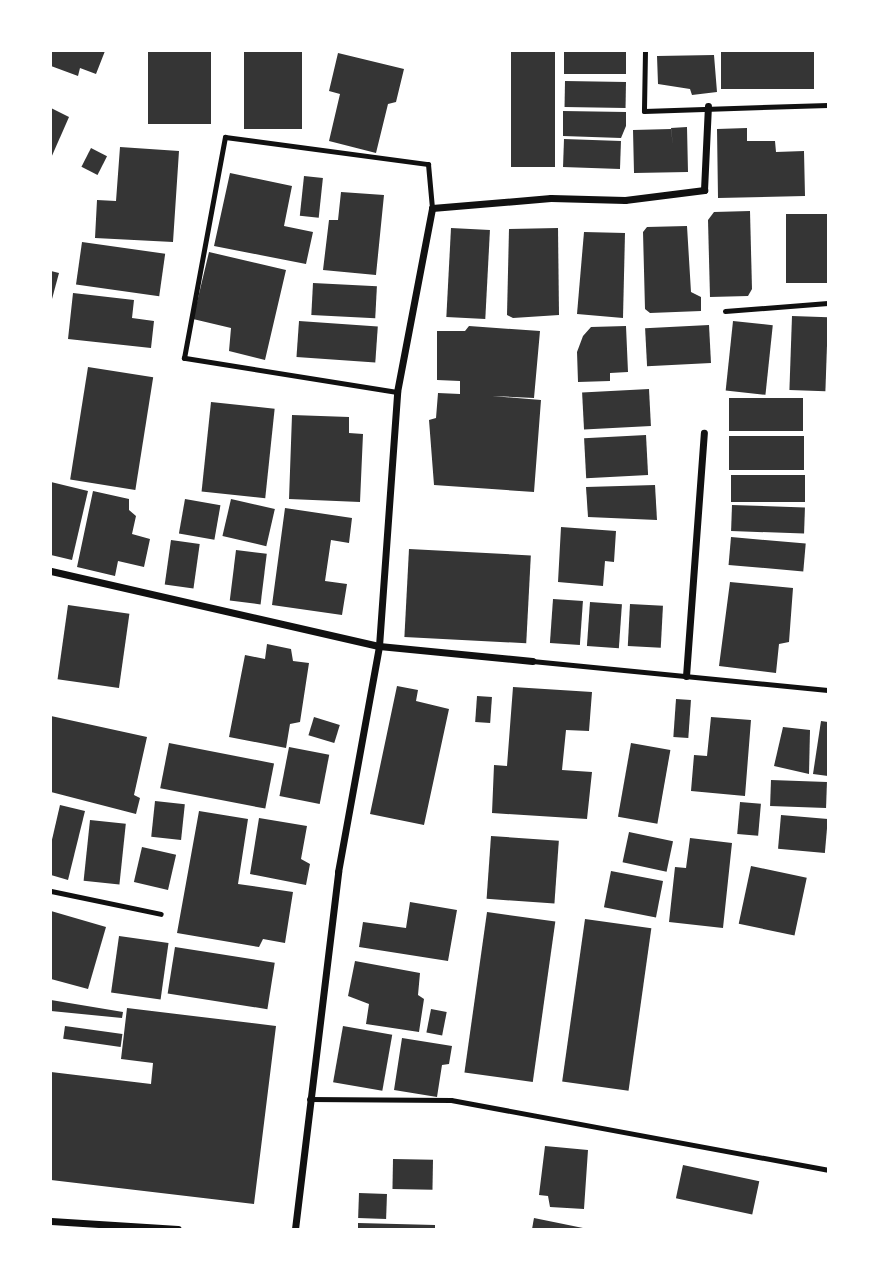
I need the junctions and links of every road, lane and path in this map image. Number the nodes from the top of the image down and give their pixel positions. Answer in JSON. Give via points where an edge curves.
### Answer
{"nodes":[{"id":1,"x":645,"y":51,"type":"edge"},
{"id":2,"x":828,"y":105,"type":"edge"},
{"id":3,"x":708,"y":106,"type":"junction"},
{"id":4,"x":432,"y":208,"type":"junction"},
{"id":5,"x":828,"y":303,"type":"edge"},
{"id":6,"x":724,"y":311,"type":"dead end"},
{"id":7,"x":397,"y":392,"type":"junction"},
{"id":8,"x":704,"y":432,"type":"dead end"},
{"id":9,"x":51,"y":571,"type":"edge"},
{"id":10,"x":379,"y":646,"type":"junction"},
{"id":11,"x":532,"y":661,"type":"joint"},
{"id":12,"x":686,"y":676,"type":"junction"},
{"id":13,"x":828,"y":689,"type":"edge"},
{"id":14,"x":51,"y":891,"type":"edge"},
{"id":15,"x":161,"y":914,"type":"dead end"},
{"id":16,"x":309,"y":1100,"type":"junction"},
{"id":17,"x":828,"y":1170,"type":"edge"},
{"id":18,"x":51,"y":1221,"type":"edge"},
{"id":19,"x":178,"y":1229,"type":"edge"},
{"id":20,"x":295,"y":1229,"type":"edge"}],
"edges":[{"from":1,"to":3,"type":"lane","via":[[644,111]]},
{"from":2,"to":3,"type":"lane"},
{"from":3,"to":4,"type":"street","via":[[704,190],[625,200],[551,198]]},
{"from":4,"to":7,"type":"street"},
{"from":4,"to":7,"type":"lane","via":[[428,164],[225,137],[184,358]]},
{"from":5,"to":6,"type":"lane"},
{"from":7,"to":10,"type":"street"},
{"from":8,"to":12,"type":"street"},
{"from":9,"to":10,"type":"street"},
{"from":10,"to":11,"type":"street"},
{"from":10,"to":16,"type":"street","via":[[338,872]]},
{"from":11,"to":12,"type":"lane"},
{"from":12,"to":13,"type":"lane"},
{"from":14,"to":15,"type":"lane"},
{"from":16,"to":17,"type":"lane","via":[[451,1100]]},
{"from":16,"to":20,"type":"street"},
{"from":18,"to":19,"type":"street"}]}
